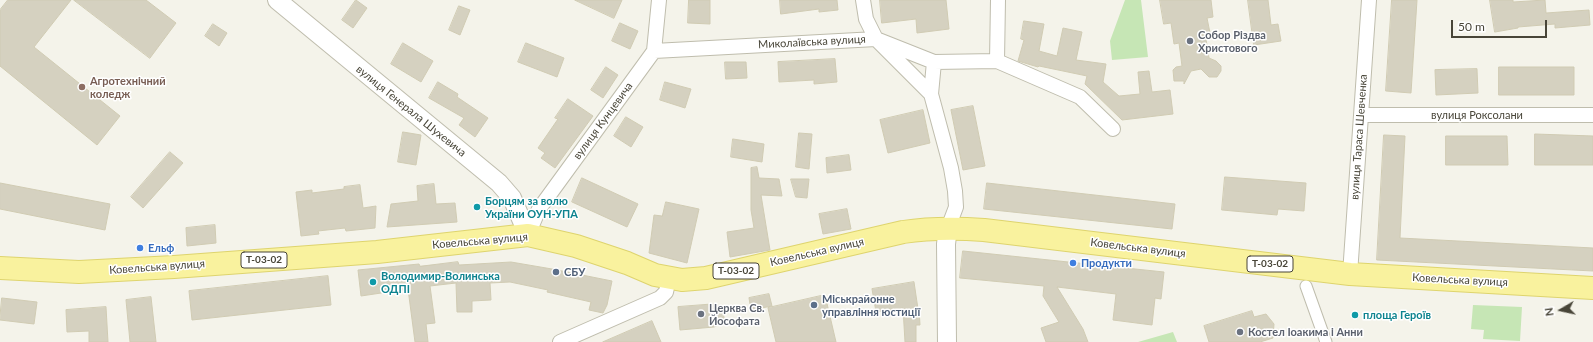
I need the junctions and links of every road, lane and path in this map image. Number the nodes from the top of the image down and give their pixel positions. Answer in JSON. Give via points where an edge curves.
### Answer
{"nodes":[{"id":1,"x":277,"y":0,"type":"edge"},
{"id":2,"x":659,"y":0,"type":"edge"},
{"id":3,"x":863,"y":0,"type":"edge"},
{"id":4,"x":998,"y":0,"type":"edge"},
{"id":5,"x":1369,"y":0,"type":"edge"},
{"id":6,"x":876,"y":39,"type":"junction"},
{"id":7,"x":654,"y":51,"type":"junction"},
{"id":8,"x":997,"y":61,"type":"junction"},
{"id":9,"x":934,"y":62,"type":"junction"},
{"id":10,"x":931,"y":94,"type":"junction"},
{"id":11,"x":1361,"y":115,"type":"junction"},
{"id":12,"x":1593,"y":115,"type":"edge"},
{"id":13,"x":1113,"y":129,"type":"dead end"},
{"id":14,"x":948,"y":228,"type":"junction"},
{"id":15,"x":528,"y":235,"type":"junction"},
{"id":16,"x":0,"y":268,"type":"edge"},
{"id":17,"x":1350,"y":274,"type":"junction"},
{"id":18,"x":669,"y":278,"type":"junction"},
{"id":19,"x":1306,"y":286,"type":"dead end"},
{"id":20,"x":1593,"y":288,"type":"edge"},
{"id":21,"x":560,"y":342,"type":"edge"},
{"id":22,"x":947,"y":342,"type":"edge"},
{"id":23,"x":1326,"y":342,"type":"edge"}],
"edges":[{"from":1,"to":15,"type":"street","name":"вулиця Генерала Шухевича","via":[[499,183],[512,198]]},
{"from":2,"to":7,"type":"street"},
{"from":3,"to":6,"type":"street","via":[[866,19]]},
{"from":4,"to":8,"type":"street"},
{"from":5,"to":11,"type":"street","name":"вулиця Тараса Шевченка"},
{"from":6,"to":7,"type":"street","name":"Миколаївська вулиця"},
{"from":6,"to":9,"type":"street","name":"Миколаївська вулиця"},
{"from":6,"to":10,"type":"street"},
{"from":7,"to":15,"type":"street","name":"вулиця Кунцевича","via":[[539,209]]},
{"from":8,"to":9,"type":"street","name":"Миколаївська вулиця"},
{"from":8,"to":13,"type":"street","name":"Миколаївська вулиця","via":[[1080,97]]},
{"from":9,"to":10,"type":"street"},
{"from":10,"to":14,"type":"street","via":[[955,191],[956,207]]},
{"from":11,"to":12,"type":"street","name":"вулиця Роксолани"},
{"from":11,"to":17,"type":"street","name":"вулиця Тараса Шевченка"},
{"from":14,"to":17,"type":"main road","name":"Ковельська вулиця","number":"Т-03-02","via":[[984,230]]},
{"from":14,"to":18,"type":"main road","name":"Ковельська вулиця","number":"Т-03-02","via":[[903,232],[706,278]]},
{"from":14,"to":22,"type":"street"},
{"from":15,"to":16,"type":"main road","name":"Ковельська вулиця","number":"Т-03-02","via":[[377,252],[174,267],[79,272]]},
{"from":15,"to":18,"type":"main road","name":"Ковельська вулиця","number":"Т-03-02","via":[[576,246]]},
{"from":17,"to":20,"type":"main road","name":"Ковельська вулиця","number":"Т-03-02"},
{"from":18,"to":21,"type":"street","via":[[666,292],[660,298]]},
{"from":19,"to":23,"type":"street"}]}
